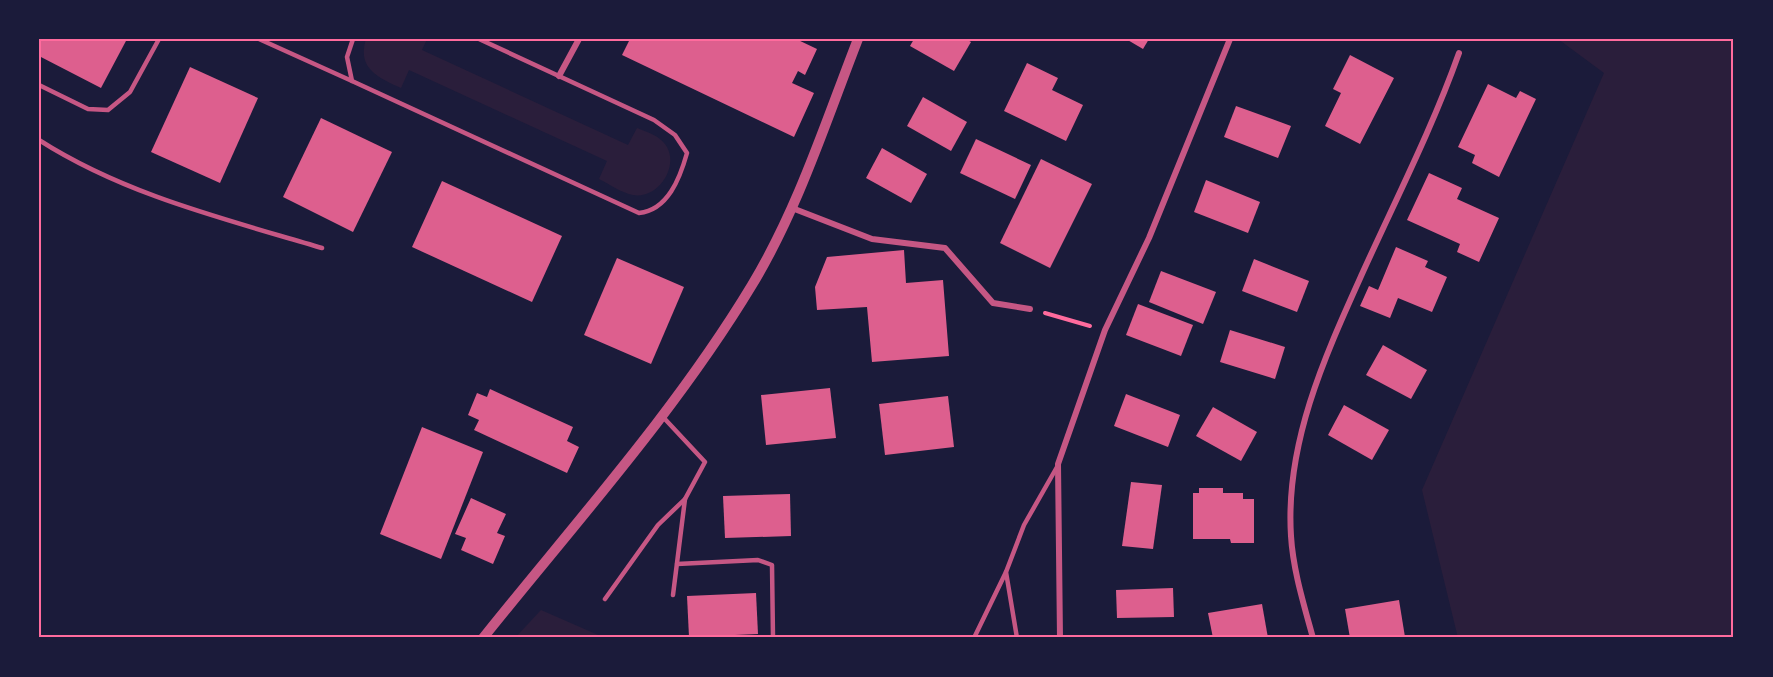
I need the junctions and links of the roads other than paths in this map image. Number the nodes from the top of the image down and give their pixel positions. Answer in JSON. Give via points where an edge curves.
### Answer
{"nodes":[{"id":1,"x":159,"y":39,"type":"edge"},
{"id":2,"x":259,"y":39,"type":"edge"},
{"id":3,"x":353,"y":39,"type":"edge"},
{"id":4,"x":479,"y":39,"type":"edge"},
{"id":5,"x":579,"y":39,"type":"edge"},
{"id":6,"x":858,"y":39,"type":"edge"},
{"id":7,"x":1230,"y":39,"type":"edge"},
{"id":8,"x":1458,"y":53,"type":"dead end"},
{"id":9,"x":559,"y":76,"type":"junction"},
{"id":10,"x":352,"y":81,"type":"junction"},
{"id":11,"x":39,"y":85,"type":"edge"},
{"id":12,"x":39,"y":140,"type":"edge"},
{"id":13,"x":792,"y":208,"type":"junction"},
{"id":14,"x":322,"y":248,"type":"dead end"},
{"id":15,"x":1030,"y":309,"type":"road end"},
{"id":16,"x":662,"y":415,"type":"junction"},
{"id":17,"x":1058,"y":464,"type":"junction"},
{"id":18,"x":686,"y":499,"type":"junction"},
{"id":19,"x":677,"y":564,"type":"junction"},
{"id":20,"x":1006,"y":572,"type":"junction"},
{"id":21,"x":673,"y":596,"type":"dead end"},
{"id":22,"x":606,"y":598,"type":"dead end"},
{"id":23,"x":483,"y":638,"type":"edge"},
{"id":24,"x":773,"y":638,"type":"edge"},
{"id":25,"x":974,"y":638,"type":"edge"},
{"id":26,"x":1017,"y":638,"type":"edge"},
{"id":27,"x":1060,"y":638,"type":"edge"},
{"id":28,"x":1313,"y":638,"type":"edge"}],
"edges":[{"from":1,"to":11,"type":"lane","via":[[130,92],[108,110],[88,109]]},
{"from":2,"to":10,"type":"lane"},
{"from":3,"to":10,"type":"lane","via":[[347,57]]},
{"from":4,"to":9,"type":"lane"},
{"from":5,"to":9,"type":"street"},
{"from":6,"to":13,"type":"street"},
{"from":7,"to":17,"type":"street","via":[[1149,238],[1105,330]]},
{"from":8,"to":28,"type":"street","via":[[1440,106],[1331,342],[1301,432],[1293,478],[1291,536]]},
{"from":9,"to":10,"type":"lane","via":[[654,120],[675,135],[687,153],[681,174],[652,212],[639,213]]},
{"from":12,"to":14,"type":"lane","via":[[73,161],[149,196]]},
{"from":13,"to":15,"type":"street","via":[[872,239],[945,248],[993,303]]},
{"from":13,"to":16,"type":"street","via":[[753,284]]},
{"from":16,"to":18,"type":"lane","via":[[705,462]]},
{"from":16,"to":23,"type":"street"},
{"from":17,"to":20,"type":"lane","via":[[1024,525]]},
{"from":17,"to":27,"type":"street"},
{"from":18,"to":19,"type":"lane"},
{"from":18,"to":22,"type":"lane","via":[[658,525]]},
{"from":19,"to":21,"type":"lane"},
{"from":19,"to":24,"type":"lane","via":[[758,560],[772,565]]},
{"from":20,"to":25,"type":"lane"},
{"from":20,"to":26,"type":"lane"}]}
